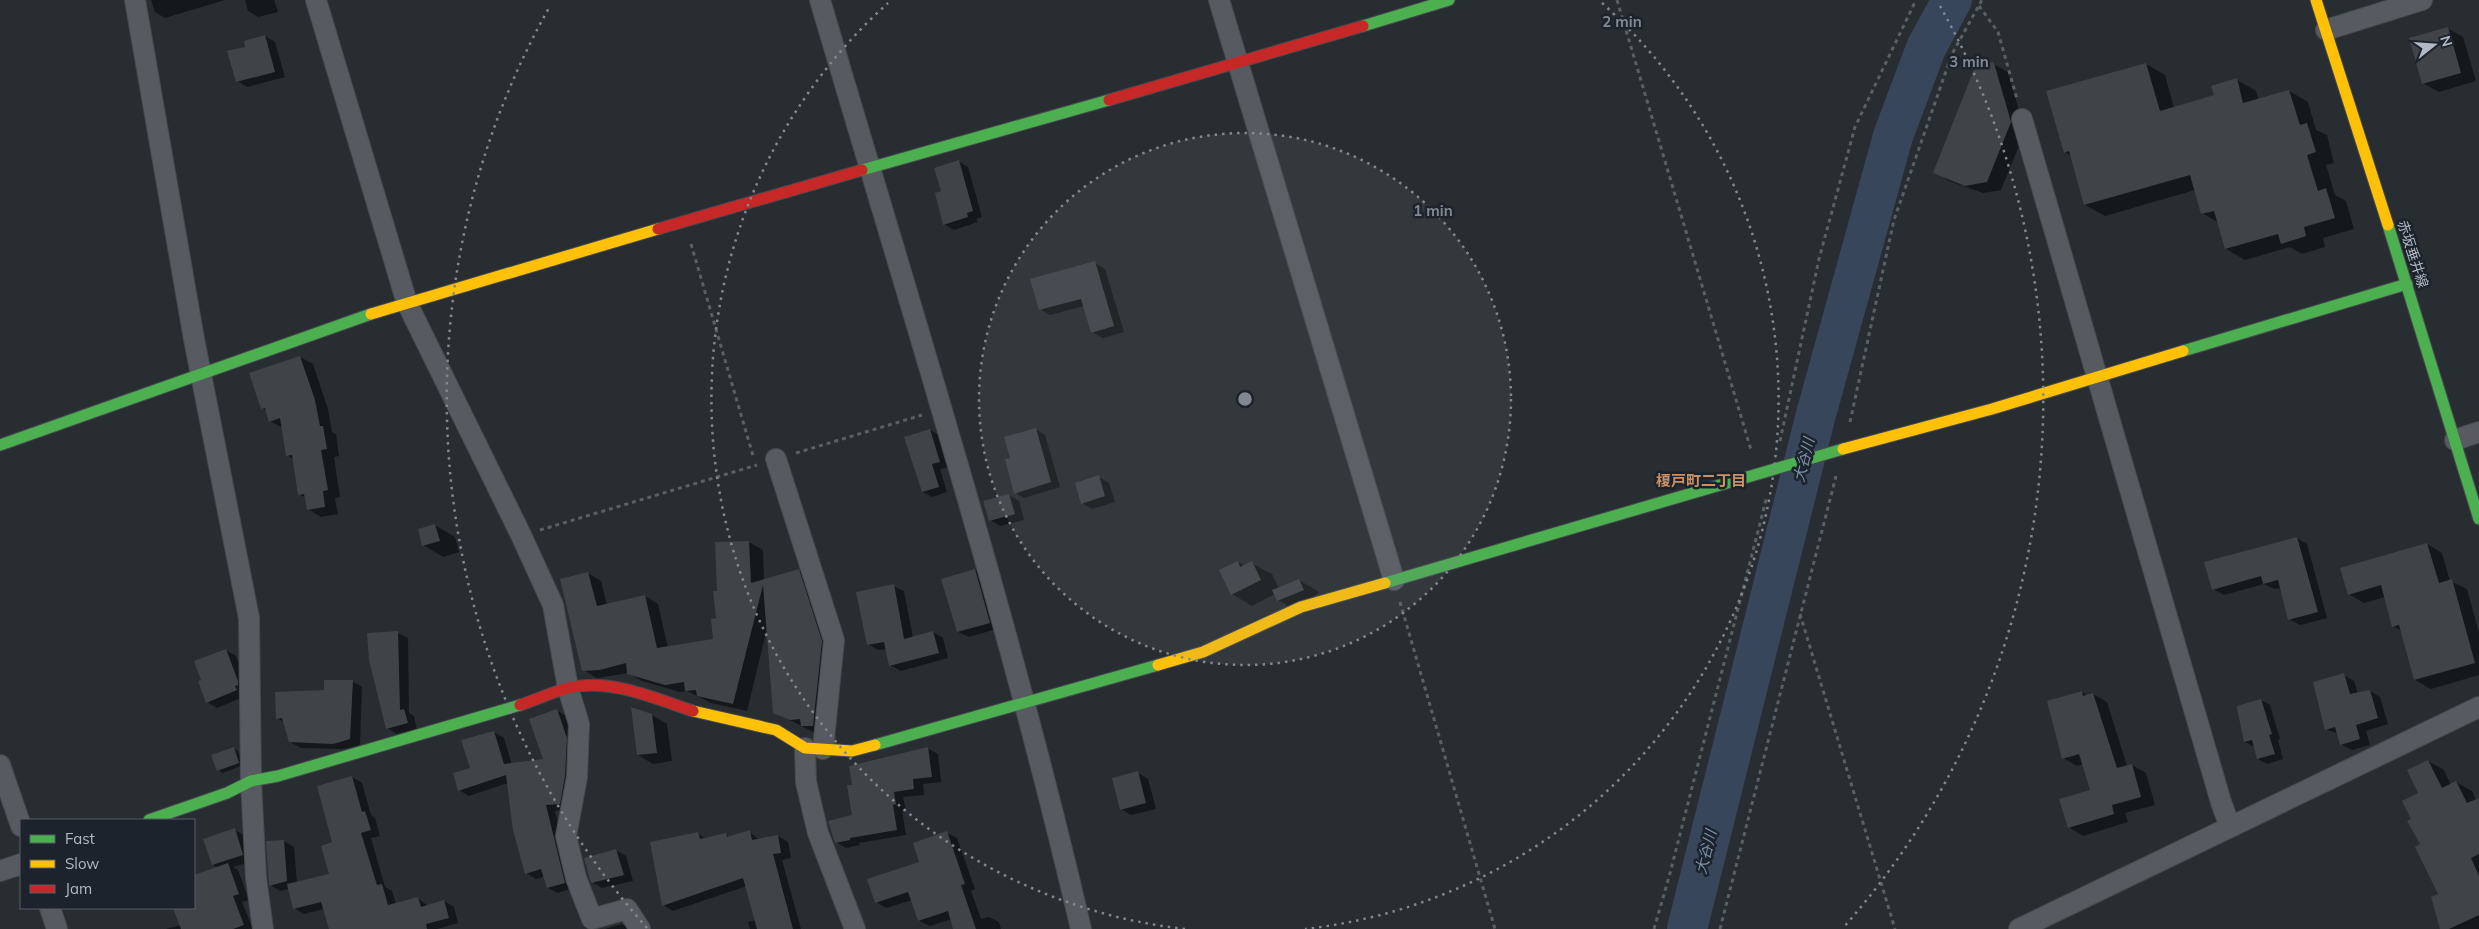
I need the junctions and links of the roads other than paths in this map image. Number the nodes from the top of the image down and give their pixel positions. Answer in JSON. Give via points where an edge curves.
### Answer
{"nodes":[{"id":1,"x":135,"y":0,"type":"edge"},
{"id":2,"x":316,"y":0,"type":"edge"},
{"id":3,"x":820,"y":0,"type":"edge"},
{"id":4,"x":1219,"y":0,"type":"edge"},
{"id":5,"x":1449,"y":0,"type":"edge"},
{"id":6,"x":2316,"y":0,"type":"edge"},
{"id":7,"x":2422,"y":0,"type":"edge"},
{"id":8,"x":2326,"y":30,"type":"junction"},
{"id":9,"x":1238,"y":64,"type":"junction"},
{"id":10,"x":2022,"y":119,"type":"road end"},
{"id":11,"x":869,"y":168,"type":"junction"},
{"id":12,"x":2407,"y":284,"type":"junction"},
{"id":13,"x":407,"y":303,"type":"junction"},
{"id":14,"x":201,"y":373,"type":"junction"},
{"id":15,"x":2098,"y":376,"type":"junction"},
{"id":16,"x":2479,"y":432,"type":"edge"},
{"id":17,"x":2455,"y":440,"type":"junction"},
{"id":18,"x":0,"y":445,"type":"edge"},
{"id":19,"x":776,"y":459,"type":"road end"},
{"id":20,"x":2479,"y":519,"type":"edge"},
{"id":21,"x":1394,"y":580,"type":"junction"},
{"id":22,"x":568,"y":688,"type":"junction"},
{"id":23,"x":1026,"y":703,"type":"junction"},
{"id":24,"x":2479,"y":707,"type":"edge"},
{"id":25,"x":814,"y":748,"type":"junction"},
{"id":26,"x":0,"y":766,"type":"edge"},
{"id":27,"x":251,"y":781,"type":"junction"},
{"id":28,"x":152,"y":819,"type":"edge"},
{"id":29,"x":20,"y":823,"type":"edge"},
{"id":30,"x":2230,"y":827,"type":"junction"},
{"id":31,"x":20,"y":864,"type":"edge"},
{"id":32,"x":0,"y":871,"type":"edge"},
{"id":33,"x":50,"y":909,"type":"edge"},
{"id":34,"x":57,"y":929,"type":"edge"},
{"id":35,"x":263,"y":929,"type":"edge"},
{"id":36,"x":640,"y":929,"type":"edge"},
{"id":37,"x":855,"y":929,"type":"edge"},
{"id":38,"x":1082,"y":929,"type":"edge"},
{"id":39,"x":2019,"y":929,"type":"edge"}],
"edges":[{"from":1,"to":14,"type":"street"},
{"from":2,"to":13,"type":"street"},
{"from":3,"to":11,"type":"street"},
{"from":4,"to":9,"type":"street"},
{"from":5,"to":9,"type":"street"},
{"from":6,"to":8,"type":"street","name":"赤坂垂井線"},
{"from":7,"to":8,"type":"street"},
{"from":8,"to":12,"type":"street","name":"赤坂垂井線"},
{"from":9,"to":11,"type":"street"},
{"from":9,"to":21,"type":"street"},
{"from":10,"to":15,"type":"street"},
{"from":11,"to":13,"type":"street"},
{"from":11,"to":23,"type":"street"},
{"from":12,"to":15,"type":"street"},
{"from":12,"to":17,"type":"street","name":"赤坂垂井線"},
{"from":13,"to":14,"type":"street"},
{"from":13,"to":22,"type":"street","via":[[522,535],[553,605]]},
{"from":14,"to":18,"type":"street"},
{"from":14,"to":27,"type":"street","via":[[249,618]]},
{"from":15,"to":21,"type":"street"},
{"from":15,"to":30,"type":"street"},
{"from":16,"to":17,"type":"street"},
{"from":17,"to":20,"type":"street","name":"赤坂垂井線"},
{"from":19,"to":25,"type":"street","via":[[834,640]]},
{"from":21,"to":23,"type":"street","via":[[1301,607],[1203,652]]},
{"from":22,"to":25,"type":"street","via":[[599,685],[632,691],[693,711],[776,730]]},
{"from":22,"to":27,"type":"street","via":[[500,713]]},
{"from":22,"to":36,"type":"street","via":[[580,724],[576,777],[566,836],[576,878],[592,919],[627,909]]},
{"from":23,"to":25,"type":"street","via":[[852,751]]},
{"from":23,"to":38,"type":"street"},
{"from":24,"to":30,"type":"street"},
{"from":25,"to":37,"type":"street","via":[[806,782],[818,833]]},
{"from":26,"to":29,"type":"street"},
{"from":27,"to":28,"type":"street","via":[[227,793]]},
{"from":27,"to":35,"type":"street","via":[[256,878]]},
{"from":30,"to":39,"type":"street"},
{"from":31,"to":32,"type":"street"},
{"from":33,"to":34,"type":"street"}]}
